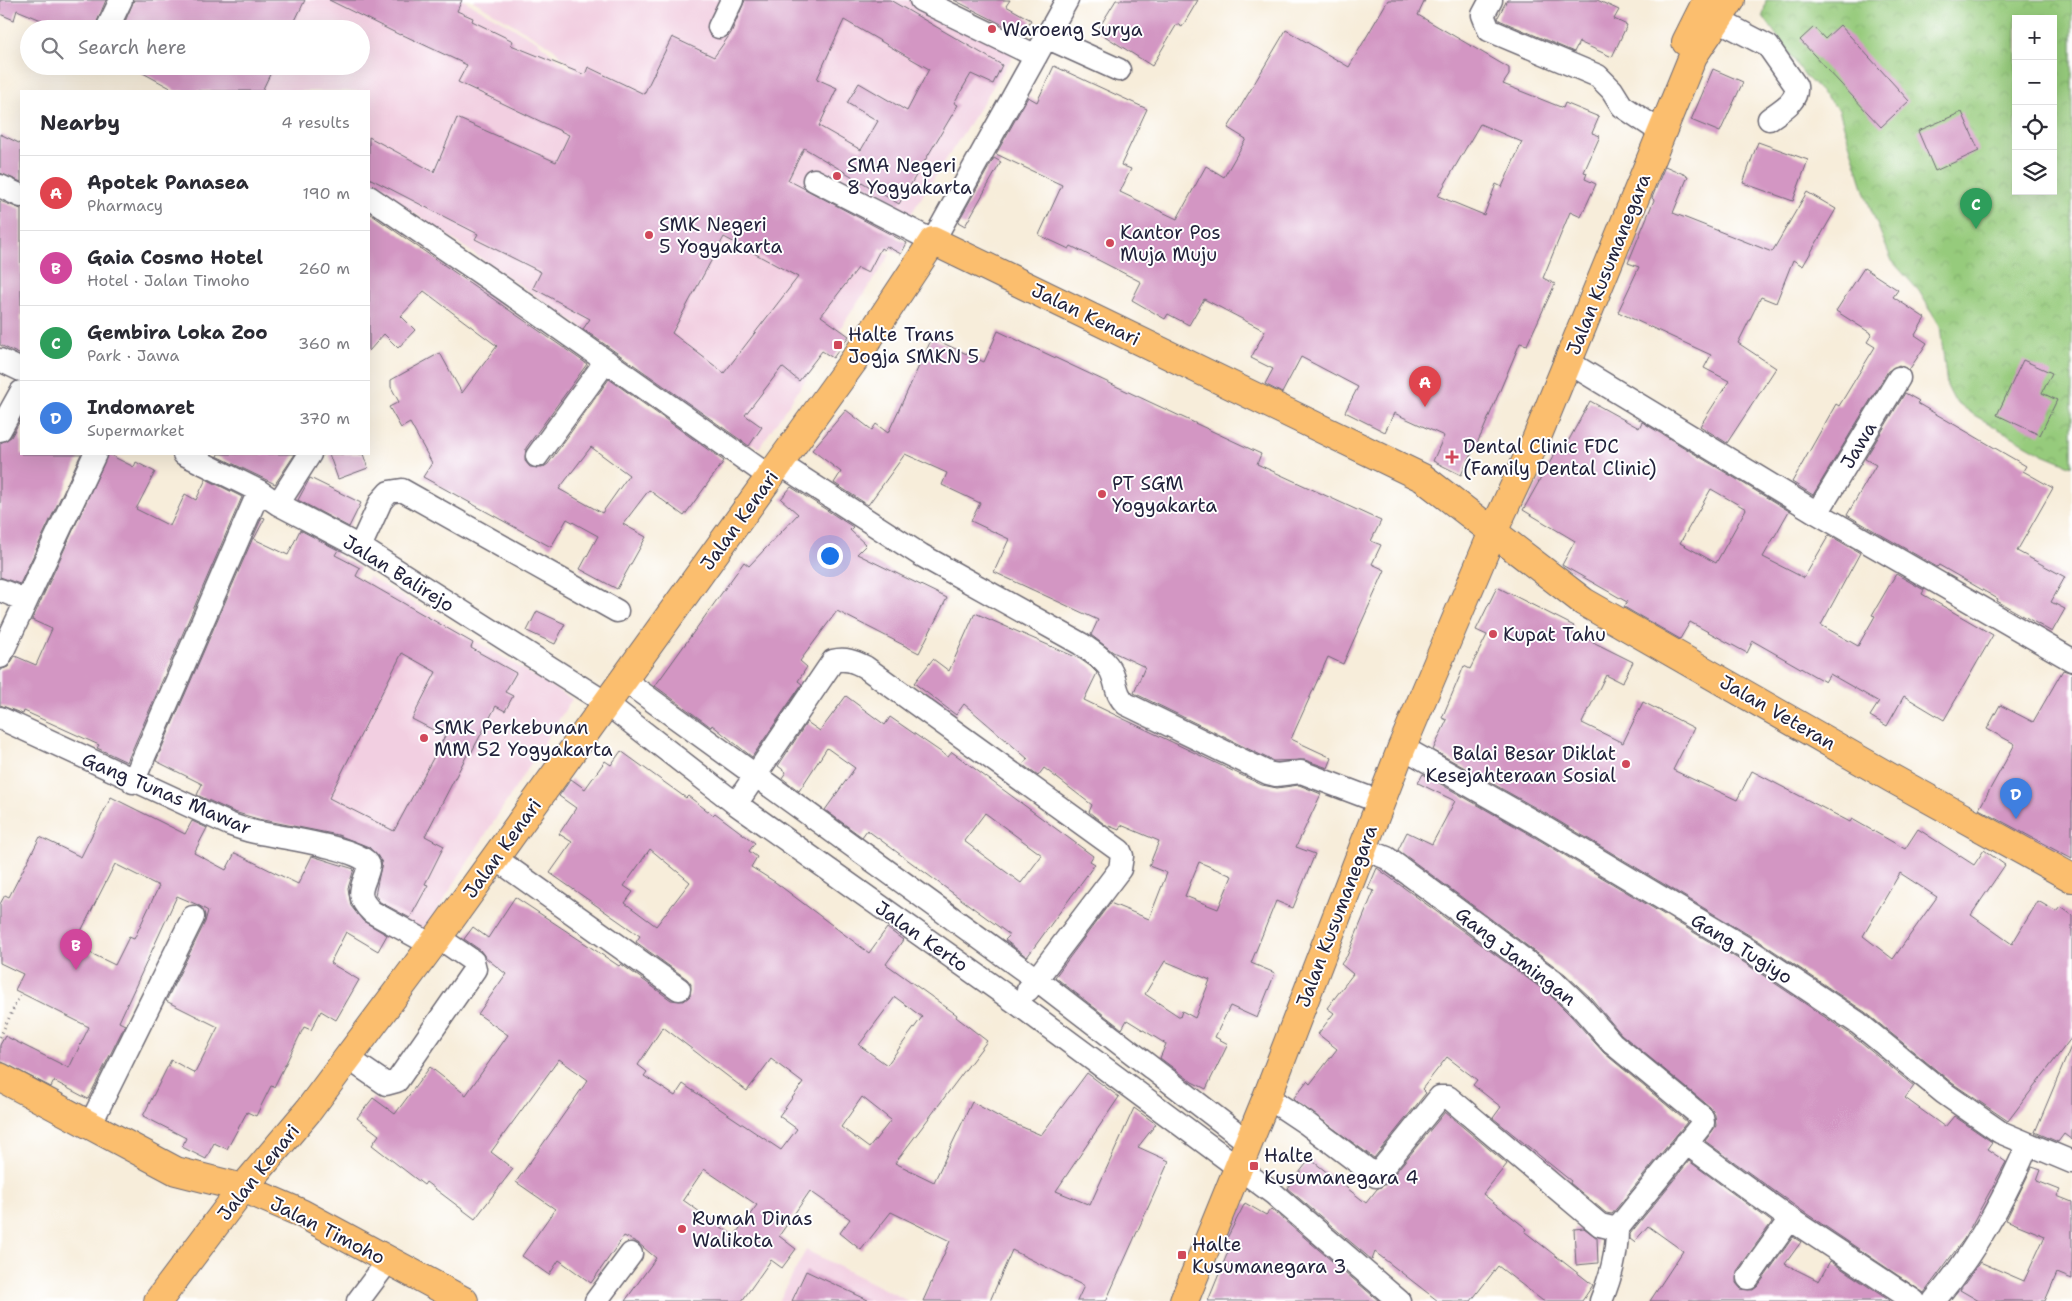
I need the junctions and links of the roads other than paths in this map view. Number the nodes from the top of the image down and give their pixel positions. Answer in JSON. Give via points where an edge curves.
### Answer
{"nodes":[{"id":1,"x":121,"y":0,"type":"edge"},
{"id":2,"x":732,"y":0,"type":"edge"},
{"id":3,"x":921,"y":0,"type":"edge"},
{"id":4,"x":1067,"y":0,"type":"edge"},
{"id":5,"x":1491,"y":0,"type":"edge"},
{"id":6,"x":1719,"y":7,"type":"edge"},
{"id":7,"x":111,"y":20,"type":"edge"},
{"id":8,"x":718,"y":27,"type":"dead end"},
{"id":9,"x":1041,"y":47,"type":"junction"},
{"id":10,"x":1119,"y":70,"type":"dead end"},
{"id":11,"x":1769,"y":119,"type":"dead end"},
{"id":12,"x":1652,"y":126,"type":"junction"},
{"id":13,"x":814,"y":180,"type":"dead end"},
{"id":14,"x":0,"y":186,"type":"edge"},
{"id":15,"x":20,"y":196,"type":"edge"},
{"id":16,"x":370,"y":198,"type":"edge"},
{"id":17,"x":933,"y":241,"type":"junction"},
{"id":18,"x":984,"y":265,"type":"junction"},
{"id":19,"x":906,"y":283,"type":"junction"},
{"id":20,"x":0,"y":360,"type":"edge"},
{"id":21,"x":606,"y":361,"type":"junction"},
{"id":22,"x":1568,"y":362,"type":"junction"},
{"id":23,"x":20,"y":370,"type":"edge"},
{"id":24,"x":1898,"y":378,"type":"dead end"},
{"id":25,"x":20,"y":394,"type":"edge"},
{"id":26,"x":0,"y":430,"type":"edge"},
{"id":27,"x":96,"y":455,"type":"edge"},
{"id":28,"x":186,"y":455,"type":"edge"},
{"id":29,"x":309,"y":455,"type":"edge"},
{"id":30,"x":536,"y":456,"type":"dead end"},
{"id":31,"x":775,"y":470,"type":"junction"},
{"id":32,"x":259,"y":491,"type":"junction"},
{"id":33,"x":278,"y":504,"type":"junction"},
{"id":34,"x":1817,"y":513,"type":"junction"},
{"id":35,"x":1493,"y":532,"type":"junction"},
{"id":36,"x":360,"y":547,"type":"junction"},
{"id":37,"x":0,"y":590,"type":"edge"},
{"id":38,"x":25,"y":600,"type":"junction"},
{"id":39,"x":617,"y":611,"type":"dead end"},
{"id":40,"x":0,"y":657,"type":"edge"},
{"id":41,"x":2072,"y":660,"type":"edge"},
{"id":42,"x":624,"y":680,"type":"junction"},
{"id":43,"x":606,"y":703,"type":"junction"},
{"id":44,"x":0,"y":718,"type":"edge"},
{"id":45,"x":1402,"y":747,"type":"junction"},
{"id":46,"x":756,"y":775,"type":"junction"},
{"id":47,"x":133,"y":782,"type":"junction"},
{"id":48,"x":1380,"y":802,"type":"junction"},
{"id":49,"x":736,"y":804,"type":"junction"},
{"id":50,"x":1362,"y":848,"type":"junction"},
{"id":51,"x":495,"y":858,"type":"junction"},
{"id":52,"x":2072,"y":878,"type":"edge"},
{"id":53,"x":192,"y":917,"type":"dead end"},
{"id":54,"x":435,"y":941,"type":"junction"},
{"id":55,"x":1036,"y":979,"type":"junction"},
{"id":56,"x":679,"y":989,"type":"dead end"},
{"id":57,"x":1018,"y":1004,"type":"junction"},
{"id":58,"x":348,"y":1058,"type":"junction"},
{"id":59,"x":0,"y":1077,"type":"edge"},
{"id":60,"x":1267,"y":1096,"type":"junction"},
{"id":61,"x":90,"y":1125,"type":"junction"},
{"id":62,"x":1248,"y":1142,"type":"junction"},
{"id":63,"x":1686,"y":1144,"type":"junction"},
{"id":64,"x":2028,"y":1144,"type":"junction"},
{"id":65,"x":2072,"y":1162,"type":"edge"},
{"id":66,"x":1238,"y":1168,"type":"junction"},
{"id":67,"x":243,"y":1188,"type":"junction"},
{"id":68,"x":1790,"y":1219,"type":"junction"},
{"id":69,"x":1617,"y":1229,"type":"junction"},
{"id":70,"x":632,"y":1254,"type":"dead end"},
{"id":71,"x":388,"y":1261,"type":"junction"},
{"id":72,"x":1748,"y":1278,"type":"dead end"},
{"id":73,"x":158,"y":1301,"type":"edge"},
{"id":74,"x":358,"y":1301,"type":"edge"},
{"id":75,"x":464,"y":1301,"type":"edge"},
{"id":76,"x":596,"y":1301,"type":"edge"},
{"id":77,"x":1184,"y":1301,"type":"edge"},
{"id":78,"x":1399,"y":1301,"type":"edge"},
{"id":79,"x":1601,"y":1301,"type":"edge"},
{"id":80,"x":1914,"y":1301,"type":"edge"},
{"id":81,"x":1934,"y":1301,"type":"edge"}],
"edges":[{"from":1,"to":7,"type":"street"},
{"from":2,"to":8,"type":"street"},
{"from":3,"to":9,"type":"street"},
{"from":4,"to":9,"type":"street"},
{"from":5,"to":12,"type":"street","via":[[1483,15],[1488,30],[1598,76],[1622,106]]},
{"from":6,"to":11,"type":"street","via":[[1768,46],[1796,86],[1794,100]]},
{"from":6,"to":12,"type":"main road","name":"Jalan Kusumanegara","via":[[1684,45]]},
{"from":6,"to":22,"type":"main road","name":"Jalan Kusumanegara","via":[[1694,56]]},
{"from":9,"to":10,"type":"street"},
{"from":9,"to":17,"type":"street"},
{"from":12,"to":35,"type":"main road","name":"Jalan Kusumanegara","via":[[1525,437]]},
{"from":13,"to":17,"type":"street"},
{"from":14,"to":15,"type":"street"},
{"from":16,"to":21,"type":"street"},
{"from":17,"to":18,"type":"main road","name":"Jalan Kenari"},
{"from":17,"to":19,"type":"main road","name":"Jalan Kenari"},
{"from":18,"to":19,"type":"main road","via":[[948,263]]},
{"from":18,"to":35,"type":"main road","name":"Jalan Kenari","via":[[1423,478]]},
{"from":19,"to":31,"type":"main road","name":"Jalan Kenari"},
{"from":20,"to":23,"type":"street"},
{"from":21,"to":30,"type":"street"},
{"from":21,"to":31,"type":"street"},
{"from":22,"to":34,"type":"street"},
{"from":22,"to":35,"type":"main road","name":"Jalan Kusumanegara","via":[[1536,442]]},
{"from":24,"to":34,"type":"street","name":"Jawa"},
{"from":25,"to":26,"type":"street"},
{"from":27,"to":38,"type":"street"},
{"from":28,"to":32,"type":"street","name":"Jalan Balirejo"},
{"from":29,"to":33,"type":"street"},
{"from":31,"to":42,"type":"main road","name":"Jalan Kenari"},
{"from":31,"to":48,"type":"street","via":[[1081,644],[1105,662],[1119,698],[1126,704],[1268,773],[1301,772]]},
{"from":32,"to":33,"type":"street","name":"Jalan Balirejo"},
{"from":32,"to":47,"type":"street"},
{"from":33,"to":36,"type":"street","name":"Jalan Balirejo"},
{"from":34,"to":41,"type":"street"},
{"from":35,"to":45,"type":"main road","name":"Jalan Kusumanegara"},
{"from":35,"to":52,"type":"main road","name":"Jalan Veteran","via":[[1584,602]]},
{"from":36,"to":39,"type":"street","via":[[381,501],[388,492],[402,490]]},
{"from":36,"to":43,"type":"street","name":"Jalan Balirejo"},
{"from":37,"to":38,"type":"street"},
{"from":38,"to":40,"type":"street"},
{"from":42,"to":43,"type":"main road","name":"Jalan Kenari"},
{"from":42,"to":46,"type":"street","name":"Jalan Kerto"},
{"from":43,"to":49,"type":"street","name":"Jalan Kerto"},
{"from":43,"to":51,"type":"main road","name":"Jalan Kenari"},
{"from":44,"to":47,"type":"street","name":"Gang Tunas Mawar"},
{"from":45,"to":48,"type":"main road","name":"Jalan Kusumanegara"},
{"from":45,"to":64,"type":"street","name":"Gang Tugiyo","via":[[1752,952],[1858,1023],[1977,1117]]},
{"from":46,"to":49,"type":"street"},
{"from":46,"to":55,"type":"street","name":"Jalan Kerto"},
{"from":46,"to":55,"type":"street","via":[[833,661],[854,661],[1120,851],[1120,869]]},
{"from":47,"to":54,"type":"street","name":"Gang Tunas Mawar","via":[[252,832],[321,844],[368,861],[360,890],[365,906]]},
{"from":48,"to":50,"type":"main road","name":"Jalan Kusumanegara"},
{"from":49,"to":57,"type":"street","name":"Jalan Kerto"},
{"from":50,"to":60,"type":"main road","name":"Jalan Kusumanegara"},
{"from":50,"to":63,"type":"street","name":"Gang Jamingan","via":[[1387,858],[1556,984],[1612,1043],[1703,1119]]},
{"from":51,"to":54,"type":"main road","name":"Jalan Kenari"},
{"from":51,"to":56,"type":"street"},
{"from":53,"to":61,"type":"street"},
{"from":54,"to":58,"type":"main road","name":"Jalan Kenari"},
{"from":54,"to":58,"type":"street","via":[[474,961],[475,969],[397,1081],[386,1084]]},
{"from":55,"to":57,"type":"street"},
{"from":55,"to":62,"type":"street","name":"Jalan Kerto"},
{"from":57,"to":66,"type":"street","name":"Jalan Kerto"},
{"from":58,"to":67,"type":"main road","name":"Jalan Kenari"},
{"from":59,"to":61,"type":"main road","name":"Jalan Timoho"},
{"from":60,"to":62,"type":"main road","name":"Jalan Kusumanegara"},
{"from":60,"to":69,"type":"street","via":[[1376,1176],[1440,1097],[1448,1097],[1600,1225]]},
{"from":61,"to":67,"type":"main road","name":"Jalan Timoho","via":[[176,1171]]},
{"from":62,"to":66,"type":"main road","name":"Jalan Kusumanegara"},
{"from":63,"to":68,"type":"street"},
{"from":63,"to":69,"type":"street"},
{"from":64,"to":65,"type":"street","name":"Gang Tugiyo"},
{"from":64,"to":81,"type":"street","via":[[2013,1179],[1973,1251]]},
{"from":66,"to":77,"type":"main road","name":"Jalan Kusumanegara"},
{"from":66,"to":78,"type":"street","name":"Jalan Kerto","via":[[1274,1194]]},
{"from":67,"to":71,"type":"main road","name":"Jalan Timoho","via":[[301,1213]]},
{"from":67,"to":73,"type":"main road","name":"Jalan Kenari"},
{"from":68,"to":72,"type":"street"},
{"from":68,"to":80,"type":"street"},
{"from":69,"to":79,"type":"street","via":[[1617,1250]]},
{"from":70,"to":76,"type":"street"},
{"from":71,"to":74,"type":"street"},
{"from":71,"to":75,"type":"main road","name":"Jalan Timoho"}]}
